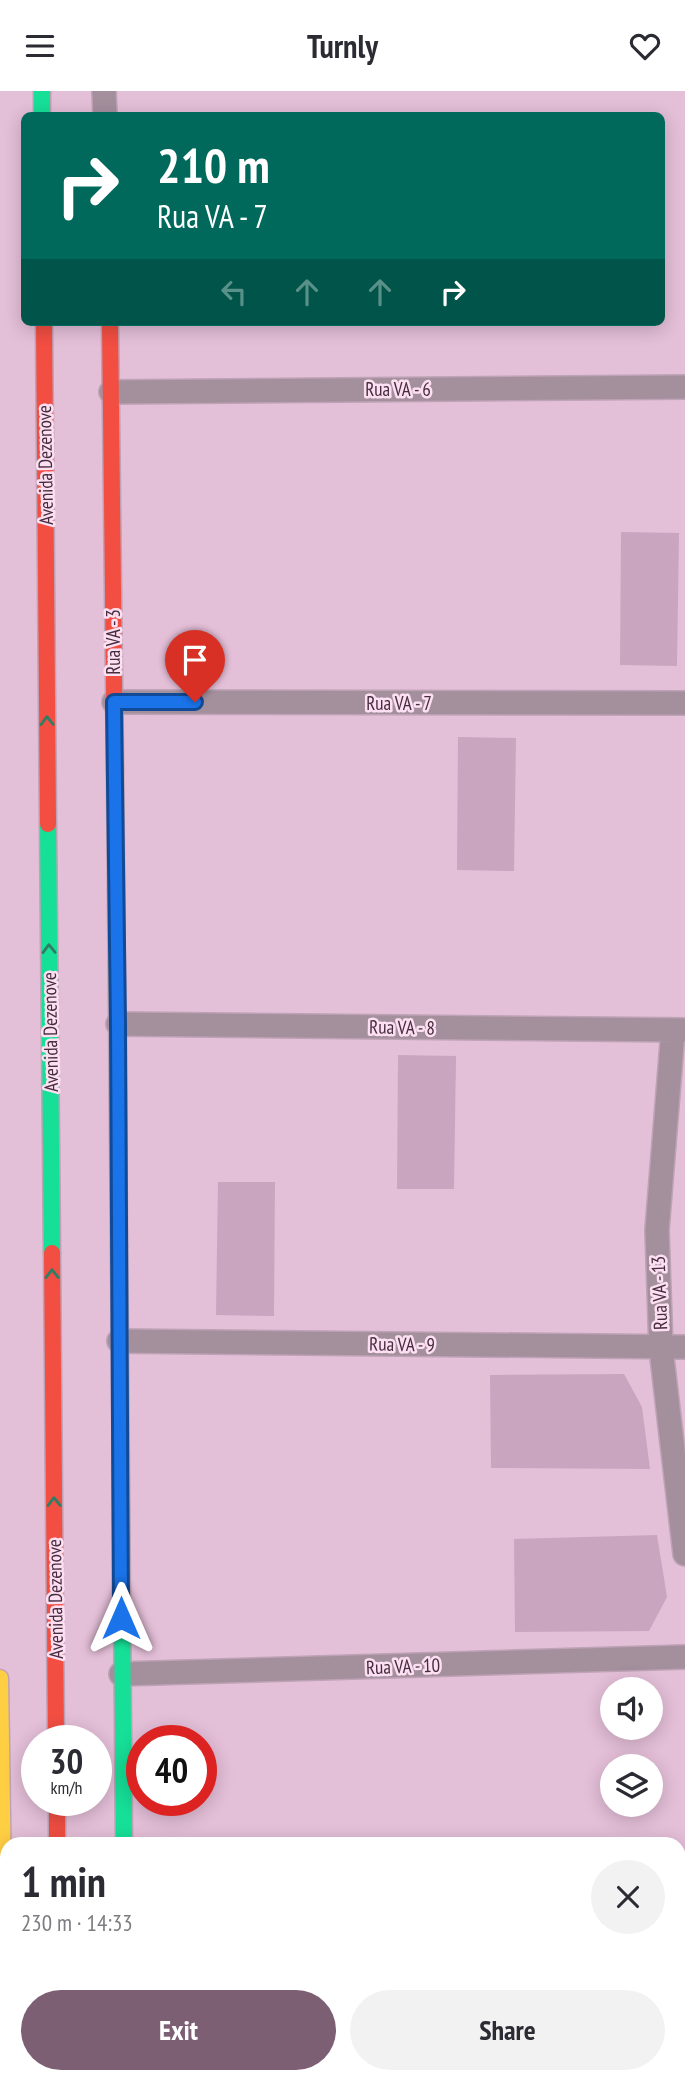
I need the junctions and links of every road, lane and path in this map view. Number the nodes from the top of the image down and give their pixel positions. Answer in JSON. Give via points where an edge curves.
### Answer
{"nodes":[{"id":1,"x":42,"y":91,"type":"edge"},
{"id":2,"x":104,"y":91,"type":"edge"},
{"id":3,"x":42,"y":112,"type":"edge"},
{"id":4,"x":105,"y":112,"type":"edge"},
{"id":5,"x":44,"y":326,"type":"edge"},
{"id":6,"x":110,"y":326,"type":"edge"},
{"id":7,"x":685,"y":387,"type":"edge"},
{"id":8,"x":111,"y":391,"type":"junction"},
{"id":9,"x":114,"y":702,"type":"junction"},
{"id":10,"x":685,"y":703,"type":"edge"},
{"id":11,"x":118,"y":1024,"type":"junction"},
{"id":12,"x":679,"y":1031,"type":"edge"},
{"id":13,"x":119,"y":1342,"type":"junction"},
{"id":14,"x":661,"y":1347,"type":"junction"},
{"id":15,"x":685,"y":1347,"type":"edge"},
{"id":16,"x":685,"y":1555,"type":"edge"},
{"id":17,"x":685,"y":1657,"type":"edge"},
{"id":18,"x":121,"y":1674,"type":"junction"},
{"id":19,"x":0,"y":1678,"type":"edge"},
{"id":20,"x":56,"y":1725,"type":"edge"},
{"id":21,"x":57,"y":1816,"type":"edge"},
{"id":22,"x":2,"y":1837,"type":"edge"},
{"id":23,"x":57,"y":1837,"type":"edge"},
{"id":24,"x":124,"y":1837,"type":"edge"}],
"edges":[{"from":1,"to":3,"type":"street"},
{"from":2,"to":4,"type":"street"},
{"from":20,"to":5,"type":"street","name":"Avenida Dezenove","one_way":true},
{"from":6,"to":8,"type":"street","name":"Rua VA - 3"},
{"from":7,"to":8,"type":"street","name":"Rua VA - 6"},
{"from":8,"to":9,"type":"street","name":"Rua VA - 3"},
{"from":9,"to":10,"type":"street","name":"Rua VA - 7"},
{"from":9,"to":11,"type":"street","name":"Rua VA - 3"},
{"from":11,"to":12,"type":"street","name":"Rua VA - 8"},
{"from":11,"to":13,"type":"street","name":"Rua VA - 3"},
{"from":12,"to":14,"type":"street","name":"Rua VA - 13","via":[[657,1230]]},
{"from":13,"to":14,"type":"street","name":"Rua VA - 9"},
{"from":13,"to":18,"type":"street","name":"Rua VA - 3"},
{"from":14,"to":15,"type":"street","name":"Rua VA - 9"},
{"from":14,"to":16,"type":"street","name":"Rua VA - 13"},
{"from":17,"to":18,"type":"street","name":"Rua VA - 10"},
{"from":18,"to":24,"type":"street","name":"Rua VA - 3"},
{"from":19,"to":22,"type":"street"},
{"from":21,"to":23,"type":"street"}]}
